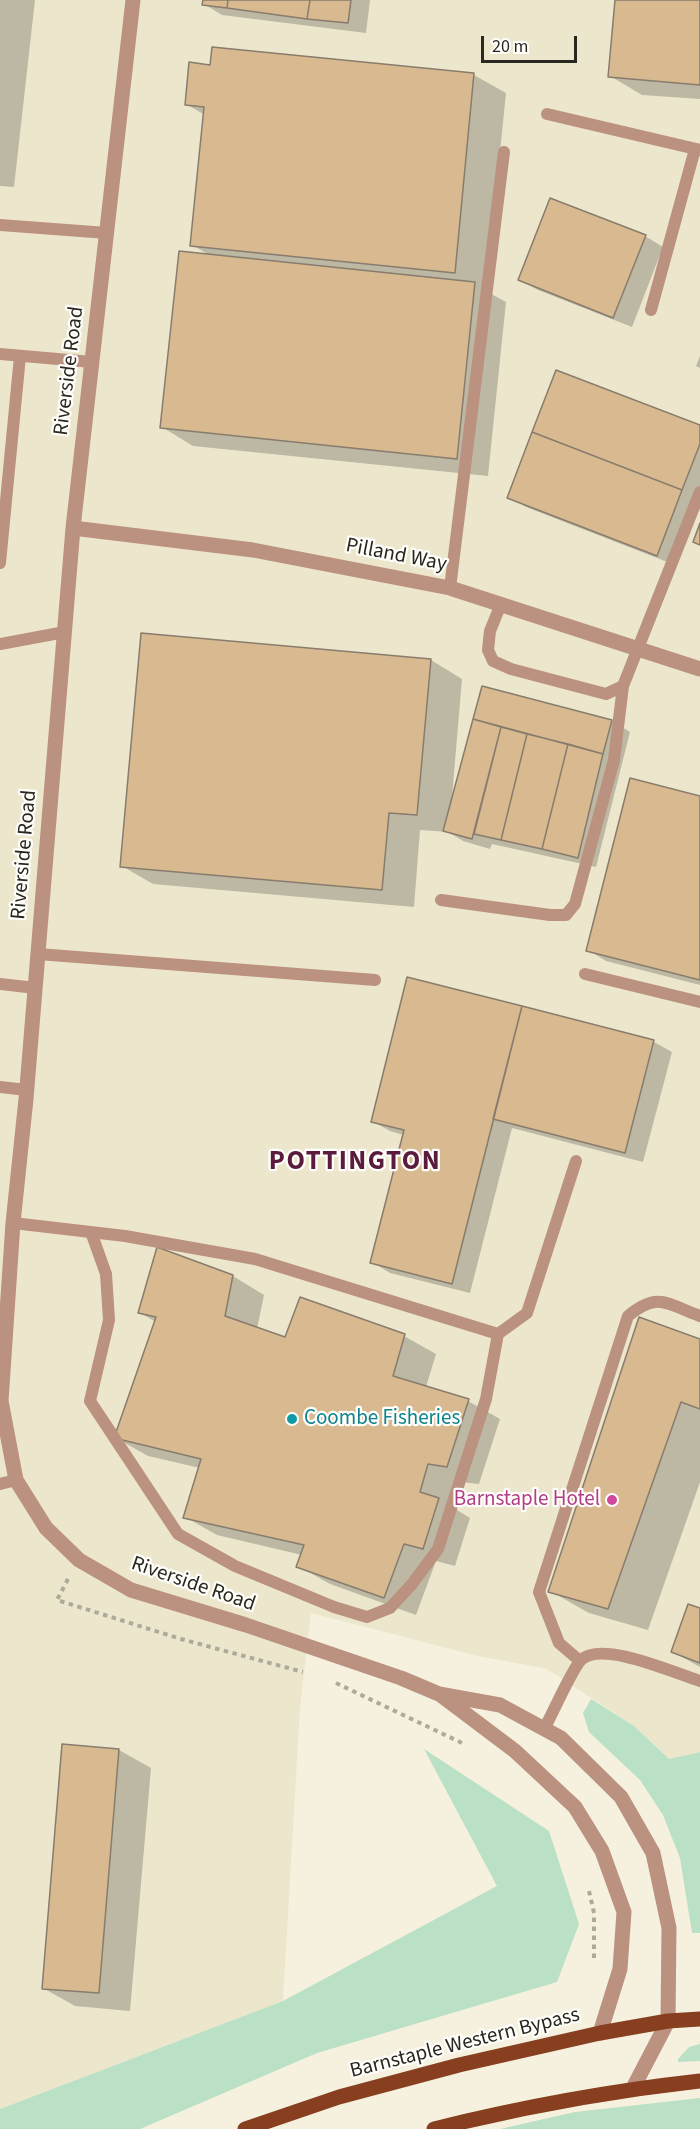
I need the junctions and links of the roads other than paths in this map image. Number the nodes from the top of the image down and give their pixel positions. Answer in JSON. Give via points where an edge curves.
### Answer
{"nodes":[{"id":1,"x":134,"y":0,"type":"edge"},
{"id":2,"x":547,"y":114,"type":"dead end"},
{"id":3,"x":697,"y":150,"type":"edge"},
{"id":4,"x":504,"y":152,"type":"dead end"},
{"id":5,"x":0,"y":225,"type":"edge"},
{"id":6,"x":107,"y":233,"type":"junction"},
{"id":7,"x":651,"y":310,"type":"dead end"},
{"id":8,"x":0,"y":354,"type":"edge"},
{"id":9,"x":20,"y":356,"type":"junction"},
{"id":10,"x":92,"y":362,"type":"junction"},
{"id":11,"x":700,"y":492,"type":"edge"},
{"id":12,"x":74,"y":528,"type":"junction"},
{"id":13,"x":0,"y":563,"type":"edge"},
{"id":14,"x":450,"y":588,"type":"junction"},
{"id":15,"x":501,"y":604,"type":"junction"},
{"id":16,"x":65,"y":633,"type":"junction"},
{"id":17,"x":0,"y":644,"type":"edge"},
{"id":18,"x":637,"y":648,"type":"junction"},
{"id":19,"x":700,"y":669,"type":"edge"},
{"id":20,"x":623,"y":686,"type":"junction"},
{"id":21,"x":441,"y":900,"type":"dead end"},
{"id":22,"x":38,"y":954,"type":"junction"},
{"id":23,"x":585,"y":974,"type":"dead end"},
{"id":24,"x":375,"y":980,"type":"dead end"},
{"id":25,"x":0,"y":984,"type":"edge"},
{"id":26,"x":36,"y":988,"type":"junction"},
{"id":27,"x":700,"y":1002,"type":"edge"},
{"id":28,"x":0,"y":1087,"type":"edge"},
{"id":29,"x":27,"y":1090,"type":"junction"},
{"id":30,"x":576,"y":1161,"type":"dead end"},
{"id":31,"x":14,"y":1223,"type":"junction"},
{"id":32,"x":92,"y":1232,"type":"junction"},
{"id":33,"x":700,"y":1317,"type":"edge"},
{"id":34,"x":4,"y":1327,"type":"edge"},
{"id":35,"x":498,"y":1334,"type":"junction"},
{"id":36,"x":1,"y":1401,"type":"edge"},
{"id":37,"x":16,"y":1480,"type":"junction"},
{"id":38,"x":0,"y":1484,"type":"edge"},
{"id":39,"x":580,"y":1661,"type":"junction"},
{"id":40,"x":700,"y":1681,"type":"edge"},
{"id":41,"x":439,"y":1694,"type":"junction"},
{"id":42,"x":544,"y":1730,"type":"junction"},
{"id":43,"x":700,"y":2019,"type":"edge"},
{"id":44,"x":668,"y":2021,"type":"junction"},
{"id":45,"x":600,"y":2033,"type":"junction"},
{"id":46,"x":700,"y":2081,"type":"edge"},
{"id":47,"x":633,"y":2088,"type":"junction"},
{"id":48,"x":244,"y":2129,"type":"edge"},
{"id":49,"x":434,"y":2129,"type":"edge"}],
"edges":[{"from":1,"to":6,"type":"street","name":"Riverside Road"},
{"from":2,"to":3,"type":"lane"},
{"from":3,"to":7,"type":"lane"},
{"from":4,"to":14,"type":"lane"},
{"from":5,"to":6,"type":"lane"},
{"from":6,"to":10,"type":"street","name":"Riverside Road"},
{"from":8,"to":9,"type":"lane"},
{"from":9,"to":10,"type":"lane"},
{"from":9,"to":13,"type":"lane"},
{"from":10,"to":12,"type":"street","name":"Riverside Road"},
{"from":11,"to":18,"type":"lane"},
{"from":12,"to":14,"type":"street","name":"Pilland Way","via":[[253,550]]},
{"from":12,"to":16,"type":"street","name":"Riverside Road"},
{"from":14,"to":15,"type":"street","name":"Pilland Way"},
{"from":15,"to":18,"type":"street","name":"Pilland Way"},
{"from":15,"to":20,"type":"lane","via":[[490,631],[488,650],[493,661],[606,694]]},
{"from":16,"to":17,"type":"lane"},
{"from":16,"to":22,"type":"street","name":"Riverside Road"},
{"from":18,"to":19,"type":"street","name":"Pilland Way"},
{"from":18,"to":20,"type":"lane"},
{"from":20,"to":21,"type":"lane","via":[[614,760],[575,904],[566,915]]},
{"from":22,"to":24,"type":"lane"},
{"from":22,"to":26,"type":"street","name":"Riverside Road"},
{"from":23,"to":27,"type":"lane"},
{"from":25,"to":26,"type":"lane"},
{"from":26,"to":29,"type":"street","name":"Riverside Road"},
{"from":28,"to":29,"type":"lane"},
{"from":29,"to":31,"type":"street","name":"Riverside Road"},
{"from":30,"to":35,"type":"lane","via":[[527,1313]]},
{"from":31,"to":32,"type":"lane"},
{"from":31,"to":34,"type":"street","name":"Riverside Road"},
{"from":32,"to":35,"type":"lane","via":[[255,1259]]},
{"from":32,"to":35,"type":"lane","via":[[105,1275],[109,1320],[90,1401],[178,1534],[235,1566],[367,1617],[390,1608],[438,1549],[486,1399]]},
{"from":33,"to":39,"type":"lane","via":[[657,1300],[642,1304],[628,1316],[539,1592],[560,1643]]},
{"from":34,"to":36,"type":"street","name":"Riverside Road"},
{"from":36,"to":37,"type":"street","name":"Riverside Road"},
{"from":37,"to":38,"type":"lane"},
{"from":37,"to":41,"type":"street","name":"Riverside Road","via":[[46,1528],[79,1560],[131,1590],[246,1625]]},
{"from":39,"to":40,"type":"lane","via":[[591,1653],[614,1653]]},
{"from":39,"to":42,"type":"lane"},
{"from":41,"to":42,"type":"street","name":"Riverside Road","via":[[500,1705]]},
{"from":41,"to":45,"type":"street","name":"Riverside Road","via":[[515,1750],[575,1808],[602,1851],[624,1912],[620,1970]]},
{"from":42,"to":44,"type":"street","name":"Riverside Road","via":[[561,1738],[621,1797],[653,1853],[669,1928]]},
{"from":43,"to":44,"type":"main road","name":"Barnstaple Western Bypass"},
{"from":44,"to":45,"type":"main road","name":"Barnstaple Western Bypass"},
{"from":44,"to":47,"type":"street","name":"Riverside Road"},
{"from":45,"to":48,"type":"main road","name":"Barnstaple Western Bypass","via":[[339,2097]]},
{"from":46,"to":47,"type":"main road"},
{"from":47,"to":49,"type":"main road"}]}
